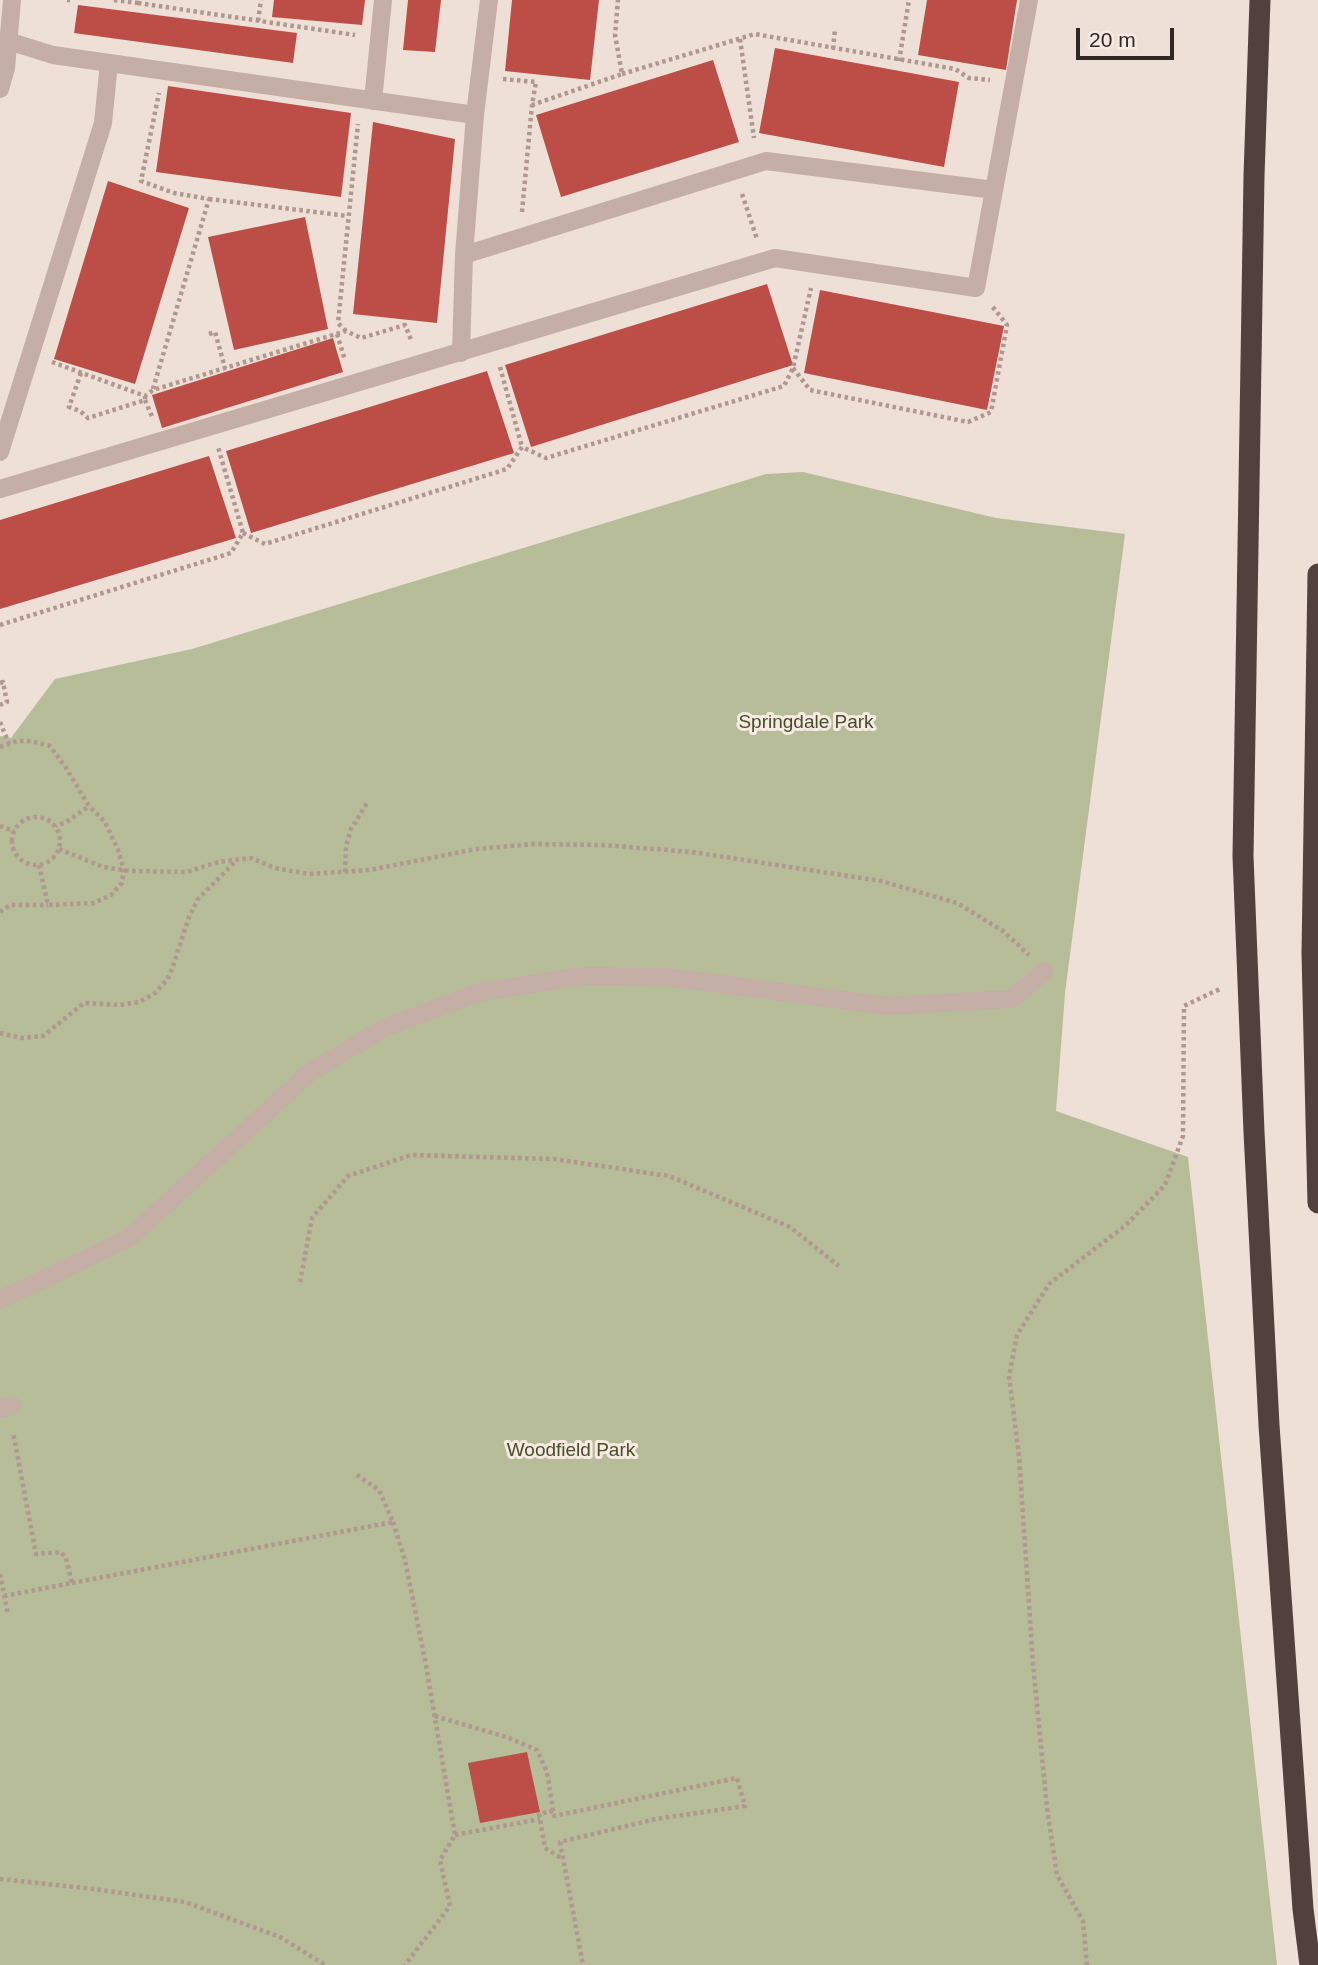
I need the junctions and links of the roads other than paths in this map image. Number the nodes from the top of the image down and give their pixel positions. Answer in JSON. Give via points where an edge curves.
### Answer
{"nodes":[{"id":1,"x":12,"y":0,"type":"edge"},
{"id":2,"x":383,"y":0,"type":"edge"},
{"id":3,"x":489,"y":0,"type":"edge"},
{"id":4,"x":1029,"y":0,"type":"edge"},
{"id":5,"x":1261,"y":0,"type":"edge"},
{"id":6,"x":8,"y":41,"type":"junction"},
{"id":7,"x":109,"y":63,"type":"junction"},
{"id":8,"x":0,"y":89,"type":"edge"},
{"id":9,"x":373,"y":100,"type":"junction"},
{"id":10,"x":475,"y":115,"type":"junction"},
{"id":11,"x":994,"y":190,"type":"junction"},
{"id":12,"x":464,"y":255,"type":"junction"},
{"id":13,"x":461,"y":353,"type":"junction"},
{"id":14,"x":0,"y":452,"type":"edge"},
{"id":15,"x":0,"y":489,"type":"edge"},
{"id":16,"x":1318,"y":574,"type":"edge"},
{"id":17,"x":1045,"y":971,"type":"road end"},
{"id":18,"x":1318,"y":1203,"type":"edge"},
{"id":19,"x":0,"y":1300,"type":"edge"},
{"id":20,"x":1310,"y":1965,"type":"edge"}],
"edges":[{"from":1,"to":6,"type":"lane"},
{"from":2,"to":9,"type":"lane"},
{"from":3,"to":10,"type":"lane"},
{"from":4,"to":11,"type":"lane"},
{"from":5,"to":20,"type":"highway","via":[[1243,856],[1269,1425]]},
{"from":6,"to":7,"type":"lane","via":[[53,55]]},
{"from":6,"to":8,"type":"lane"},
{"from":7,"to":9,"type":"lane"},
{"from":7,"to":14,"type":"lane","via":[[103,123]]},
{"from":9,"to":10,"type":"lane"},
{"from":10,"to":12,"type":"lane"},
{"from":11,"to":12,"type":"lane","via":[[766,160]]},
{"from":11,"to":13,"type":"lane","via":[[976,288],[775,258]]},
{"from":12,"to":13,"type":"lane"},
{"from":13,"to":15,"type":"lane"},
{"from":16,"to":18,"type":"highway","via":[[1312,953]]},
{"from":17,"to":19,"type":"lane","via":[[1012,999],[888,1006],[666,977],[584,976],[480,992],[384,1028],[309,1073],[129,1238]]}]}
